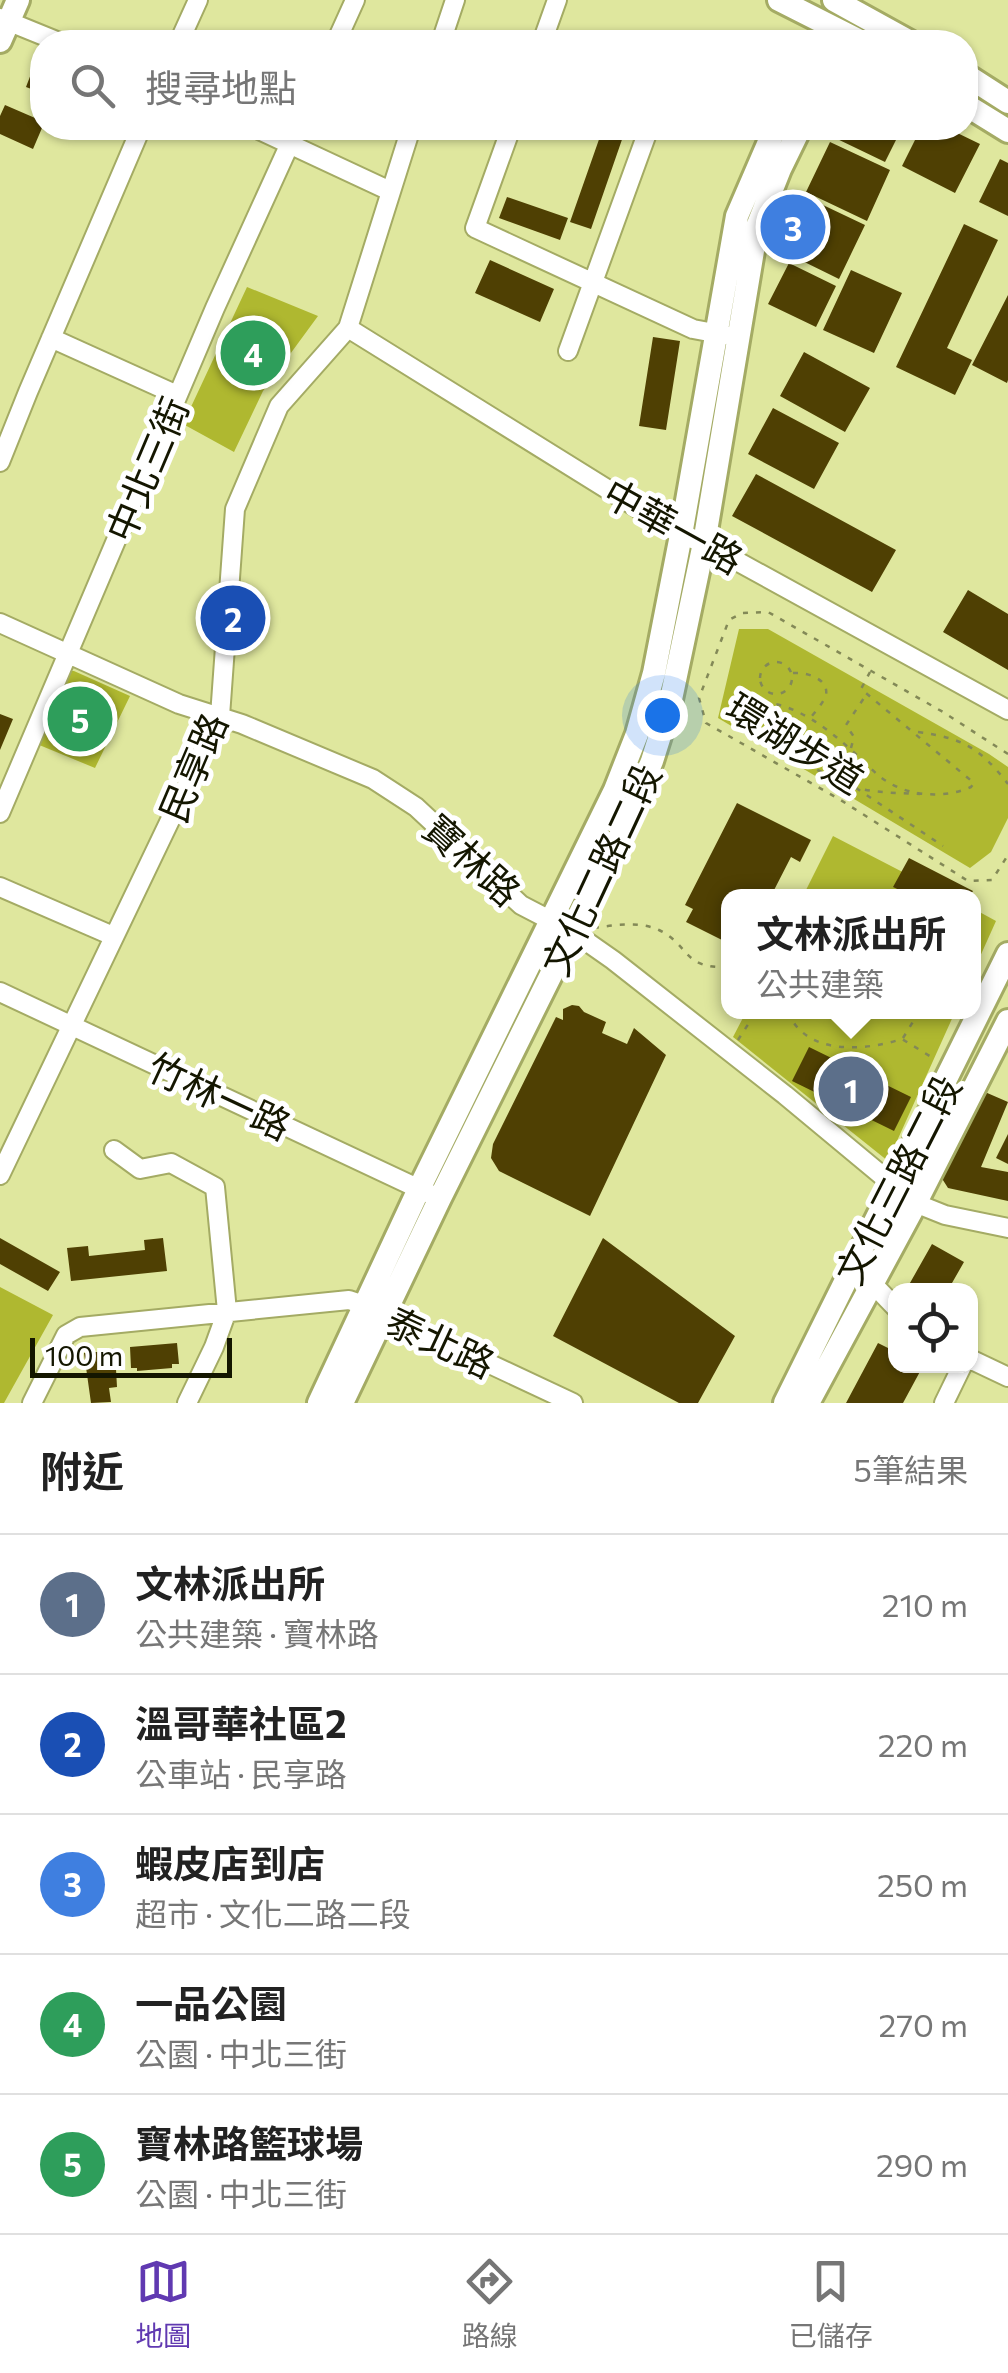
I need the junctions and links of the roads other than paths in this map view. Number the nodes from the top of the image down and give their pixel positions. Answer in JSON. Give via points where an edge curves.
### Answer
{"nodes":[{"id":1,"x":198,"y":0,"type":"edge"},
{"id":2,"x":355,"y":0,"type":"edge"},
{"id":3,"x":455,"y":0,"type":"edge"},
{"id":4,"x":557,"y":0,"type":"edge"},
{"id":5,"x":779,"y":0,"type":"edge"},
{"id":6,"x":836,"y":1,"type":"edge"},
{"id":7,"x":864,"y":6,"type":"edge"},
{"id":8,"x":6,"y":20,"type":"edge"},
{"id":9,"x":30,"y":30,"type":"edge"},
{"id":10,"x":184,"y":30,"type":"edge"},
{"id":11,"x":341,"y":30,"type":"edge"},
{"id":12,"x":444,"y":30,"type":"edge"},
{"id":13,"x":546,"y":30,"type":"edge"},
{"id":14,"x":828,"y":30,"type":"edge"},
{"id":15,"x":838,"y":30,"type":"edge"},
{"id":16,"x":845,"y":30,"type":"edge"},
{"id":17,"x":895,"y":30,"type":"edge"},
{"id":18,"x":978,"y":83,"type":"edge"},
{"id":19,"x":1008,"y":102,"type":"edge"},
{"id":20,"x":978,"y":112,"type":"edge"},
{"id":21,"x":1008,"y":131,"type":"edge"},
{"id":22,"x":137,"y":140,"type":"edge"},
{"id":23,"x":291,"y":140,"type":"edge"},
{"id":24,"x":302,"y":140,"type":"edge"},
{"id":25,"x":408,"y":140,"type":"edge"},
{"id":26,"x":507,"y":140,"type":"edge"},
{"id":27,"x":645,"y":140,"type":"edge"},
{"id":28,"x":770,"y":140,"type":"edge"},
{"id":29,"x":794,"y":140,"type":"edge"},
{"id":30,"x":390,"y":191,"type":"junction"},
{"id":31,"x":594,"y":283,"type":"junction"},
{"id":32,"x":348,"y":328,"type":"junction"},
{"id":33,"x":726,"y":335,"type":"junction"},
{"id":34,"x":51,"y":338,"type":"junction"},
{"id":35,"x":568,"y":351,"type":"dead end"},
{"id":36,"x":177,"y":395,"type":"junction"},
{"id":37,"x":0,"y":462,"type":"edge"},
{"id":38,"x":681,"y":534,"type":"junction"},
{"id":39,"x":704,"y":543,"type":"junction"},
{"id":40,"x":0,"y":623,"type":"edge"},
{"id":41,"x":67,"y":653,"type":"junction"},
{"id":42,"x":1008,"y":710,"type":"edge"},
{"id":43,"x":220,"y":716,"type":"junction"},
{"id":44,"x":0,"y":812,"type":"edge"},
{"id":45,"x":0,"y":887,"type":"edge"},
{"id":46,"x":562,"y":926,"type":"junction"},
{"id":47,"x":113,"y":936,"type":"junction"},
{"id":48,"x":1008,"y":954,"type":"edge"},
{"id":49,"x":1001,"y":989,"type":"edge"},
{"id":50,"x":0,"y":992,"type":"edge"},
{"id":51,"x":1008,"y":1021,"type":"edge"},
{"id":52,"x":72,"y":1025,"type":"junction"},
{"id":53,"x":114,"y":1150,"type":"dead end"},
{"id":54,"x":0,"y":1174,"type":"edge"},
{"id":55,"x":894,"y":1184,"type":"junction"},
{"id":56,"x":429,"y":1193,"type":"junction"},
{"id":57,"x":915,"y":1203,"type":"junction"},
{"id":58,"x":1008,"y":1228,"type":"edge"},
{"id":59,"x":852,"y":1268,"type":"junction"},
{"id":60,"x":872,"y":1283,"type":"junction"},
{"id":61,"x":888,"y":1300,"type":"edge"},
{"id":62,"x":374,"y":1310,"type":"junction"},
{"id":63,"x":227,"y":1311,"type":"junction"},
{"id":64,"x":978,"y":1364,"type":"edge"},
{"id":65,"x":959,"y":1373,"type":"edge"},
{"id":66,"x":1008,"y":1377,"type":"edge"},
{"id":67,"x":32,"y":1403,"type":"edge"},
{"id":68,"x":186,"y":1403,"type":"edge"},
{"id":69,"x":319,"y":1403,"type":"edge"},
{"id":70,"x":342,"y":1403,"type":"edge"},
{"id":71,"x":572,"y":1403,"type":"edge"},
{"id":72,"x":785,"y":1403,"type":"edge"},
{"id":73,"x":808,"y":1403,"type":"edge"},
{"id":74,"x":944,"y":1403,"type":"edge"}],
"edges":[{"from":1,"to":10,"type":"street"},
{"from":2,"to":11,"type":"street"},
{"from":3,"to":12,"type":"street"},
{"from":4,"to":13,"type":"street"},
{"from":5,"to":14,"type":"street"},
{"from":6,"to":7,"type":"street"},
{"from":6,"to":15,"type":"street"},
{"from":7,"to":16,"type":"street"},
{"from":7,"to":17,"type":"street"},
{"from":8,"to":9,"type":"street"},
{"from":18,"to":19,"type":"street"},
{"from":20,"to":21,"type":"street"},
{"from":22,"to":34,"type":"street"},
{"from":23,"to":36,"type":"street","name":"中北三街"},
{"from":24,"to":30,"type":"street"},
{"from":25,"to":30,"type":"street","name":"民享路"},
{"from":26,"to":31,"type":"street","via":[[475,228]]},
{"from":27,"to":31,"type":"street"},
{"from":28,"to":33,"type":"street","name":"文化二路二段","via":[[736,216]]},
{"from":29,"to":33,"type":"street","name":"文化二路二段","via":[[757,227]]},
{"from":30,"to":32,"type":"street","name":"民享路"},
{"from":31,"to":33,"type":"street","via":[[693,329]]},
{"from":31,"to":35,"type":"street"},
{"from":32,"to":38,"type":"street","name":"中華一路"},
{"from":32,"to":43,"type":"street","name":"民享路","via":[[279,406],[235,509]]},
{"from":33,"to":38,"type":"street","name":"文化二路二段"},
{"from":33,"to":39,"type":"street","name":"文化二路二段"},
{"from":34,"to":36,"type":"street"},
{"from":34,"to":37,"type":"street"},
{"from":36,"to":41,"type":"street","name":"中北三街"},
{"from":38,"to":39,"type":"street","name":"中華一路"},
{"from":38,"to":46,"type":"street","name":"文化二路二段","via":[[637,734]]},
{"from":39,"to":42,"type":"street","name":"中華一路"},
{"from":39,"to":46,"type":"street","name":"文化二路二段","via":[[652,761],[629,818]]},
{"from":40,"to":41,"type":"street","name":"寶林路"},
{"from":41,"to":43,"type":"street","name":"寶林路"},
{"from":41,"to":44,"type":"street","name":"中北三街"},
{"from":43,"to":46,"type":"street","name":"寶林路","via":[[373,779],[416,807],[521,905]]},
{"from":43,"to":47,"type":"street","name":"民享路"},
{"from":45,"to":47,"type":"street"},
{"from":46,"to":55,"type":"street","name":"寶林路"},
{"from":46,"to":56,"type":"street","name":"文化二路二段"},
{"from":47,"to":52,"type":"street","name":"民享路"},
{"from":48,"to":49,"type":"street","name":"文化三路二段"},
{"from":49,"to":55,"type":"street","name":"文化三路二段"},
{"from":50,"to":52,"type":"street","name":"竹林一路"},
{"from":51,"to":57,"type":"street","name":"文化三路二段"},
{"from":52,"to":54,"type":"street","name":"民享路"},
{"from":52,"to":56,"type":"street","name":"竹林一路"},
{"from":53,"to":63,"type":"street","via":[[140,1169],[171,1164],[214,1187]]},
{"from":55,"to":57,"type":"street","name":"寶林路"},
{"from":55,"to":59,"type":"street","name":"文化三路二段"},
{"from":56,"to":62,"type":"street","name":"文化二路二段"},
{"from":57,"to":58,"type":"street"},
{"from":57,"to":60,"type":"street","name":"文化三路二段"},
{"from":59,"to":60,"type":"street"},
{"from":59,"to":72,"type":"street","name":"文化三路二段"},
{"from":60,"to":61,"type":"street"},
{"from":60,"to":73,"type":"street","name":"文化三路二段"},
{"from":62,"to":63,"type":"street","via":[[349,1300]]},
{"from":62,"to":69,"type":"street","name":"文化二路二段"},
{"from":62,"to":70,"type":"street","name":"文化二路二段"},
{"from":62,"to":71,"type":"street","name":"泰北路"},
{"from":63,"to":67,"type":"street","via":[[80,1327],[66,1335]]},
{"from":63,"to":68,"type":"street"},
{"from":64,"to":66,"type":"street"},
{"from":65,"to":74,"type":"street"}]}
